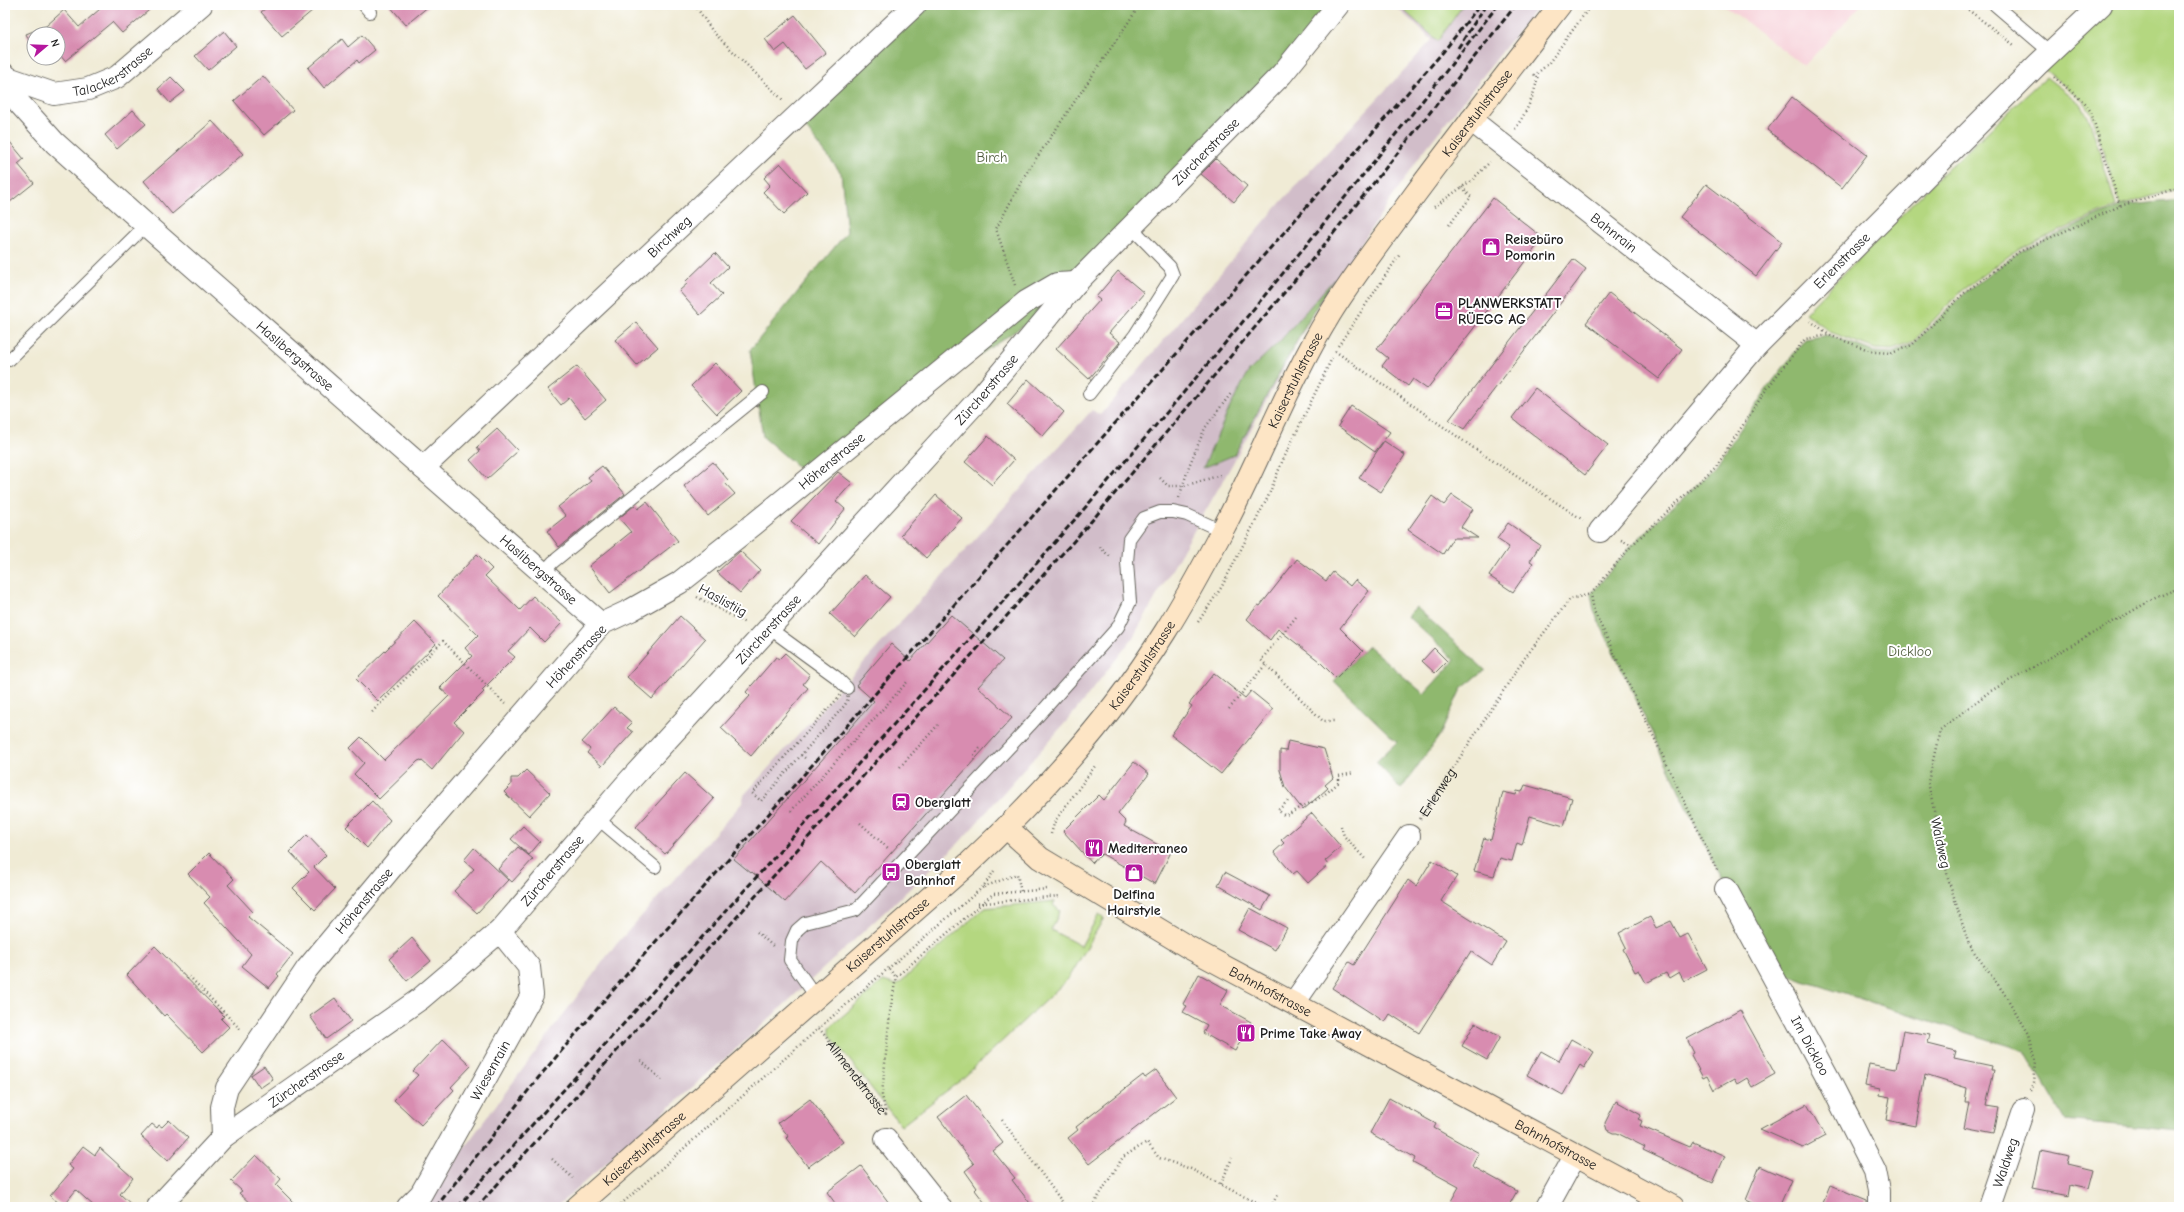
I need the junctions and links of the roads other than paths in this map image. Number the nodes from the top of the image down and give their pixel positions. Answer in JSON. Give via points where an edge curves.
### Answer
{"nodes":[{"id":1,"x":915,"y":5,"type":"edge"},
{"id":2,"x":1338,"y":5,"type":"edge"},
{"id":3,"x":1560,"y":5,"type":"edge"},
{"id":4,"x":1995,"y":5,"type":"edge"},
{"id":5,"x":2101,"y":5,"type":"edge"},
{"id":6,"x":190,"y":9,"type":"edge"},
{"id":7,"x":2044,"y":58,"type":"junction"},
{"id":8,"x":7,"y":77,"type":"edge"},
{"id":9,"x":1470,"y":120,"type":"junction"},
{"id":10,"x":146,"y":225,"type":"junction"},
{"id":11,"x":1131,"y":227,"type":"junction"},
{"id":12,"x":1076,"y":282,"type":"junction"},
{"id":13,"x":1757,"y":345,"type":"junction"},
{"id":14,"x":8,"y":360,"type":"dead end"},
{"id":15,"x":763,"y":392,"type":"dead end"},
{"id":16,"x":1089,"y":394,"type":"dead end"},
{"id":17,"x":423,"y":468,"type":"junction"},
{"id":18,"x":1222,"y":531,"type":"junction"},
{"id":19,"x":1600,"y":531,"type":"road end"},
{"id":20,"x":543,"y":573,"type":"junction"},
{"id":21,"x":601,"y":624,"type":"junction"},
{"id":22,"x":769,"y":628,"type":"junction"},
{"id":23,"x":847,"y":688,"type":"road end"},
{"id":24,"x":598,"y":818,"type":"junction"},
{"id":25,"x":1007,"y":828,"type":"junction"},
{"id":26,"x":1409,"y":836,"type":"road end"},
{"id":27,"x":655,"y":867,"type":"dead end"},
{"id":28,"x":1726,"y":889,"type":"road end"},
{"id":29,"x":500,"y":931,"type":"junction"},
{"id":30,"x":817,"y":998,"type":"junction"},
{"id":31,"x":1294,"y":1003,"type":"junction"},
{"id":32,"x":2023,"y":1110,"type":"road end"},
{"id":33,"x":223,"y":1137,"type":"junction"},
{"id":34,"x":886,"y":1139,"type":"road end"},
{"id":35,"x":1575,"y":1156,"type":"junction"},
{"id":36,"x":158,"y":1207,"type":"edge"},
{"id":37,"x":408,"y":1207,"type":"edge"},
{"id":38,"x":578,"y":1207,"type":"edge"},
{"id":39,"x":940,"y":1207,"type":"edge"},
{"id":40,"x":1547,"y":1207,"type":"edge"},
{"id":41,"x":1673,"y":1207,"type":"edge"},
{"id":42,"x":1879,"y":1207,"type":"edge"},
{"id":43,"x":1990,"y":1207,"type":"edge"}],
"edges":[{"from":1,"to":17,"type":"street","name":"Birchweg"},
{"from":2,"to":11,"type":"street","name":"Zürcherstrasse","via":[[1282,74]]},
{"from":3,"to":9,"type":"main road","name":"Kaiserstuhlstrasse"},
{"from":4,"to":7,"type":"lane"},
{"from":5,"to":7,"type":"street","name":"Erlenstrasse"},
{"from":6,"to":8,"type":"street","name":"Talackerstrasse","via":[[116,77],[88,88],[54,94]]},
{"from":7,"to":13,"type":"street","name":"Erlenstrasse"},
{"from":8,"to":10,"type":"street","name":"Haslibergstrasse","via":[[19,103],[56,143]]},
{"from":9,"to":13,"type":"street","name":"Bahnrain"},
{"from":9,"to":18,"type":"main road","name":"Kaiserstuhlstrasse","via":[[1364,264],[1331,314],[1304,361]]},
{"from":10,"to":14,"type":"lane"},
{"from":10,"to":17,"type":"street","name":"Haslibergstrasse"},
{"from":11,"to":12,"type":"street","name":"Zürcherstrasse"},
{"from":11,"to":16,"type":"lane","via":[[1170,267],[1173,275],[1135,335]]},
{"from":12,"to":21,"type":"street","name":"Höhenstrasse","via":[[1056,284],[1026,302],[679,583]]},
{"from":12,"to":22,"type":"street","name":"Zürcherstrasse","via":[[979,399]]},
{"from":13,"to":19,"type":"street","name":"Erlenstrasse"},
{"from":15,"to":20,"type":"lane","via":[[553,562]]},
{"from":17,"to":20,"type":"street","name":"Haslibergstrasse"},
{"from":18,"to":25,"type":"main road","name":"Kaiserstuhlstrasse","via":[[1182,604],[1148,658],[1064,767]]},
{"from":18,"to":30,"type":"lane","via":[[1187,515],[1173,512],[1160,512],[1144,518],[1135,528],[1129,540],[1127,556],[1130,602],[1118,627],[1030,725],[856,910],[805,923],[797,930],[792,941],[790,960]]},
{"from":20,"to":21,"type":"street","name":"Haslibergstrasse"},
{"from":21,"to":33,"type":"street","name":"Höhenstrasse","via":[[307,969],[227,1088],[222,1107]]},
{"from":22,"to":23,"type":"lane","via":[[836,677]]},
{"from":22,"to":24,"type":"street","name":"Zürcherstrasse"},
{"from":24,"to":27,"type":"lane"},
{"from":24,"to":29,"type":"street","name":"Zürcherstrasse"},
{"from":25,"to":30,"type":"main road","name":"Kaiserstuhlstrasse"},
{"from":25,"to":31,"type":"main road","name":"Bahnhofstrasse","via":[[1040,858],[1188,947]]},
{"from":26,"to":31,"type":"street"},
{"from":28,"to":42,"type":"street","name":"Im Dickloo","via":[[1875,1171]]},
{"from":29,"to":33,"type":"street","name":"Zürcherstrasse","via":[[420,999]]},
{"from":29,"to":37,"type":"street","name":"Wiesenrain","via":[[529,967],[532,995],[421,1194]]},
{"from":30,"to":38,"type":"main road","name":"Kaiserstuhlstrasse"},
{"from":31,"to":35,"type":"main road","name":"Bahnhofstrasse"},
{"from":32,"to":43,"type":"street","name":"Waldweg"},
{"from":33,"to":36,"type":"street","name":"Zürcherstrasse"},
{"from":34,"to":39,"type":"street"},
{"from":35,"to":40,"type":"street"},
{"from":35,"to":41,"type":"main road","name":"Bahnhofstrasse"}]}
